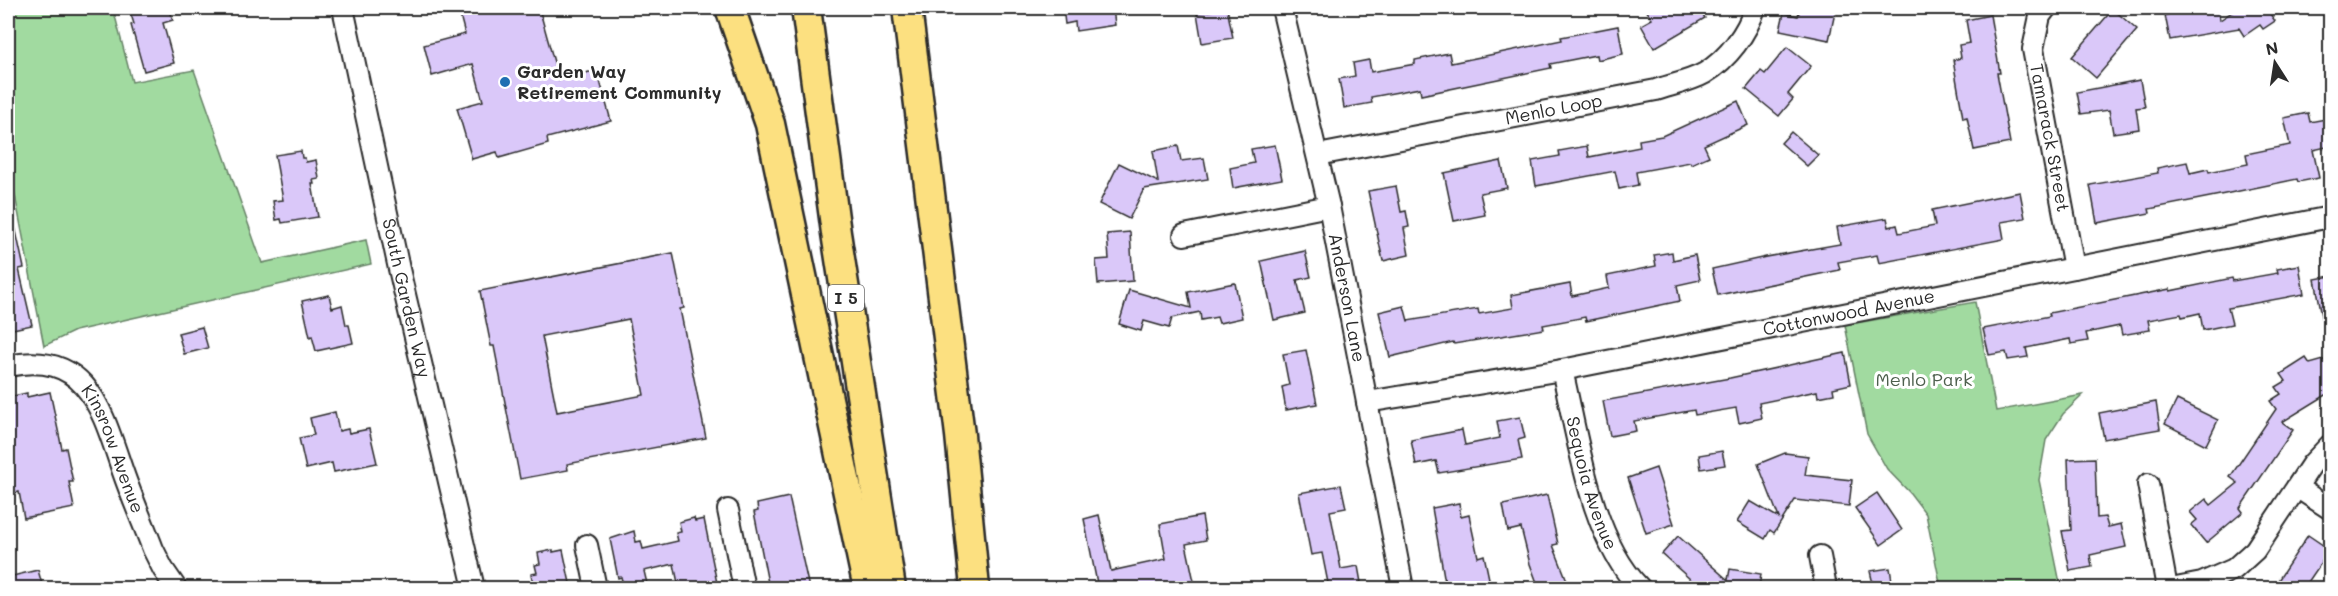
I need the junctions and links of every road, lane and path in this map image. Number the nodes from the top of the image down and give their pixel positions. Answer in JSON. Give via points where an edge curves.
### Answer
{"nodes":[{"id":1,"x":343,"y":8,"type":"edge"},
{"id":2,"x":730,"y":8,"type":"edge"},
{"id":3,"x":806,"y":8,"type":"edge"},
{"id":4,"x":907,"y":8,"type":"edge"},
{"id":5,"x":1282,"y":8,"type":"edge"},
{"id":6,"x":1755,"y":8,"type":"edge"},
{"id":7,"x":2046,"y":8,"type":"edge"},
{"id":8,"x":1318,"y":155,"type":"junction"},
{"id":9,"x":1329,"y":206,"type":"junction"},
{"id":10,"x":2331,"y":217,"type":"edge"},
{"id":11,"x":1184,"y":235,"type":"dead end"},
{"id":12,"x":2074,"y":268,"type":"junction"},
{"id":13,"x":8,"y":366,"type":"edge"},
{"id":14,"x":1562,"y":369,"type":"junction"},
{"id":15,"x":1367,"y":402,"type":"junction"},
{"id":16,"x":2331,"y":445,"type":"edge"},
{"id":17,"x":2148,"y":484,"type":"dead end"},
{"id":18,"x":2298,"y":488,"type":"junction"},
{"id":19,"x":2331,"y":509,"type":"edge"},
{"id":20,"x":728,"y":510,"type":"dead end"},
{"id":21,"x":587,"y":545,"type":"dead end"},
{"id":22,"x":1820,"y":556,"type":"dead end"},
{"id":23,"x":176,"y":588,"type":"edge"},
{"id":24,"x":474,"y":588,"type":"edge"},
{"id":25,"x":596,"y":588,"type":"edge"},
{"id":26,"x":744,"y":588,"type":"edge"},
{"id":27,"x":868,"y":588,"type":"edge"},
{"id":28,"x":891,"y":588,"type":"edge"},
{"id":29,"x":975,"y":588,"type":"edge"},
{"id":30,"x":1403,"y":588,"type":"edge"},
{"id":31,"x":1640,"y":588,"type":"edge"},
{"id":32,"x":1826,"y":588,"type":"edge"},
{"id":33,"x":2167,"y":588,"type":"edge"},
{"id":34,"x":2176,"y":588,"type":"edge"}],
"edges":[{"from":1,"to":24,"type":"street","name":"South Garden Way"},
{"from":2,"to":27,"type":"highway","via":[[770,124]]},
{"from":3,"to":28,"type":"highway","number":"I 5"},
{"from":4,"to":29,"type":"highway"},
{"from":5,"to":8,"type":"street","name":"Anderson Lane"},
{"from":6,"to":8,"type":"street","name":"Menlo Loop","via":[[1731,51],[1704,73],[1656,90]]},
{"from":7,"to":12,"type":"street","name":"Tamarack Street","via":[[2040,16],[2033,49]]},
{"from":8,"to":9,"type":"street","name":"Anderson Lane"},
{"from":9,"to":11,"type":"street"},
{"from":9,"to":15,"type":"street","name":"Anderson Lane"},
{"from":10,"to":12,"type":"street","name":"Cottonwood Avenue"},
{"from":12,"to":14,"type":"street","name":"Cottonwood Avenue"},
{"from":13,"to":23,"type":"street","name":"Kinsrow Avenue","via":[[28,361],[50,363],[78,379],[90,393],[105,418],[153,549]]},
{"from":14,"to":15,"type":"street","name":"Cottonwood Avenue"},
{"from":14,"to":31,"type":"street","name":"Sequoia Avenue","via":[[1593,501],[1608,542]]},
{"from":15,"to":30,"type":"street","name":"Anderson Lane"},
{"from":16,"to":18,"type":"street"},
{"from":17,"to":33,"type":"street"},
{"from":18,"to":19,"type":"street"},
{"from":18,"to":34,"type":"street","via":[[2255,550],[2234,569],[2202,583]]},
{"from":20,"to":26,"type":"street"},
{"from":21,"to":25,"type":"street"},
{"from":22,"to":32,"type":"street"}]}
